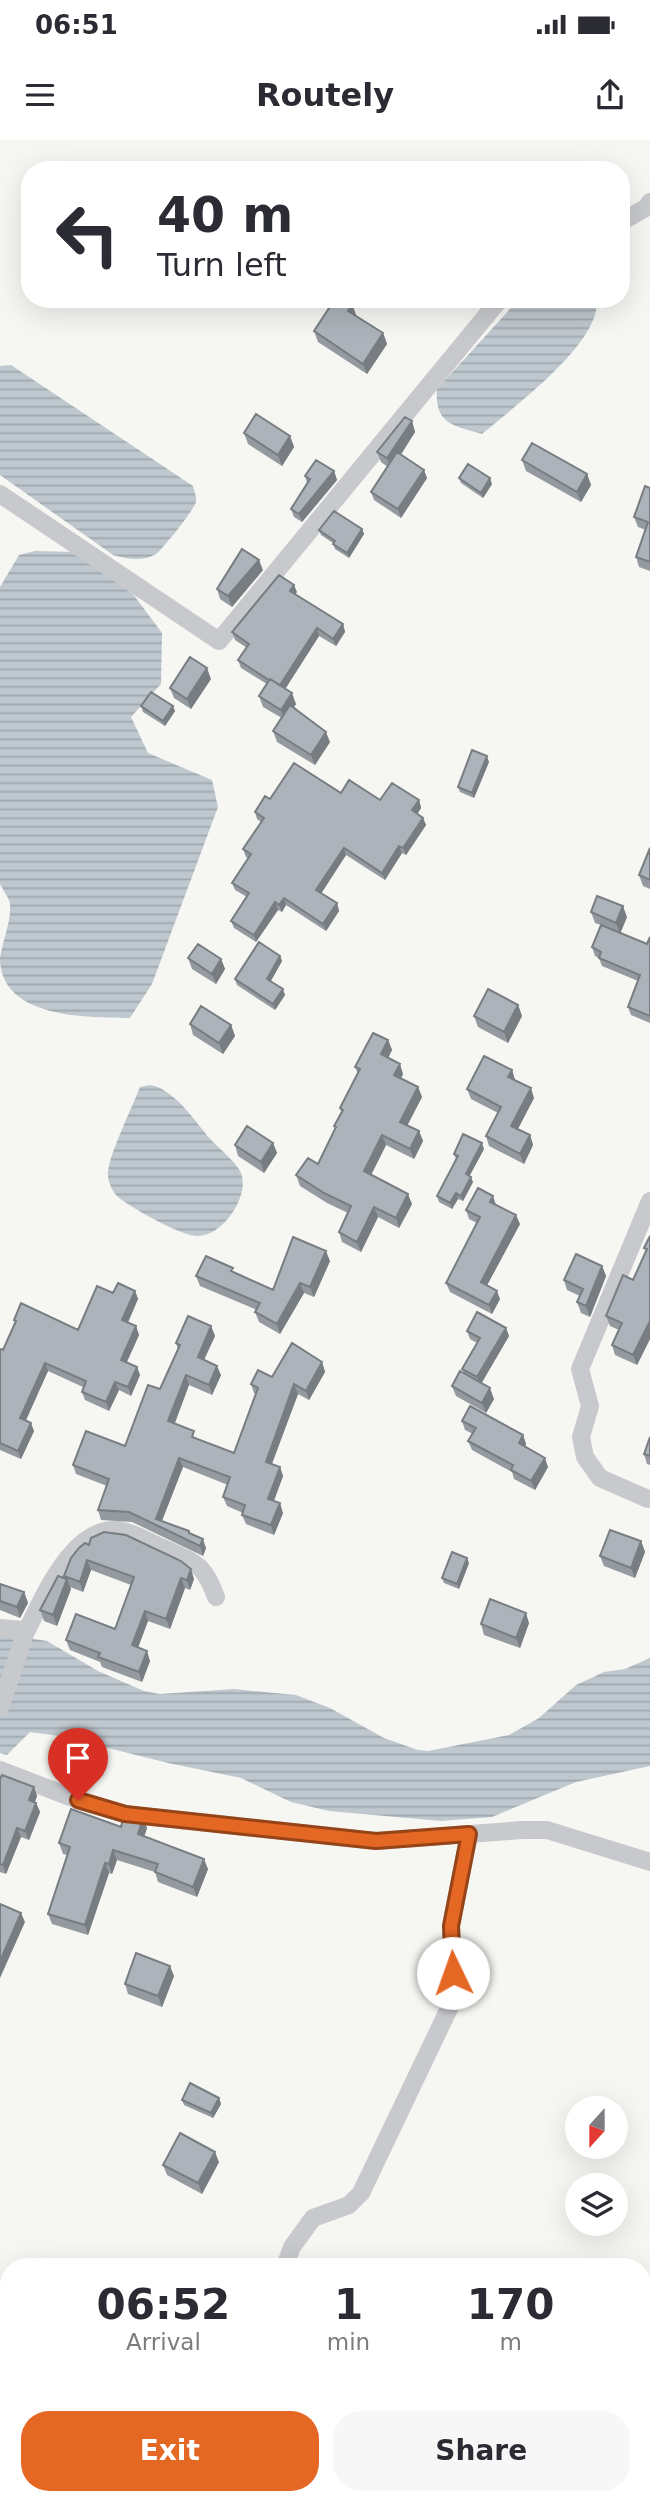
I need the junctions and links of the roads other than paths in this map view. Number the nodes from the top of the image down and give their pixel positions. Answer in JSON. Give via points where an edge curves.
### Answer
{"nodes":[{"id":1,"x":650,"y":202,"type":"edge"},
{"id":2,"x":630,"y":217,"type":"edge"},
{"id":3,"x":493,"y":308,"type":"edge"},
{"id":4,"x":0,"y":494,"type":"edge"},
{"id":5,"x":650,"y":1201,"type":"edge"},
{"id":6,"x":648,"y":1499,"type":"dead end"},
{"id":7,"x":216,"y":1597,"type":"dead end"},
{"id":8,"x":0,"y":1628,"type":"edge"},
{"id":9,"x":25,"y":1635,"type":"junction"},
{"id":10,"x":0,"y":1708,"type":"edge"},
{"id":11,"x":0,"y":1770,"type":"edge"},
{"id":12,"x":469,"y":1834,"type":"junction"},
{"id":13,"x":650,"y":1862,"type":"edge"},
{"id":14,"x":288,"y":2258,"type":"edge"}],
"edges":[{"from":1,"to":2,"type":"street"},
{"from":3,"to":4,"type":"street","via":[[219,641]]},
{"from":5,"to":6,"type":"street","via":[[580,1369],[590,1406],[581,1437],[585,1457],[600,1478]]},
{"from":7,"to":9,"type":"street","via":[[202,1567],[188,1559],[124,1531],[96,1533],[72,1552]]},
{"from":8,"to":9,"type":"street","via":[[23,1630]]},
{"from":9,"to":10,"type":"street"},
{"from":11,"to":12,"type":"street","via":[[125,1814],[376,1841]]},
{"from":12,"to":13,"type":"street","via":[[547,1830]]},
{"from":12,"to":14,"type":"street","via":[[451,1926],[455,1996],[361,2193],[349,2205],[313,2218]]}]}
